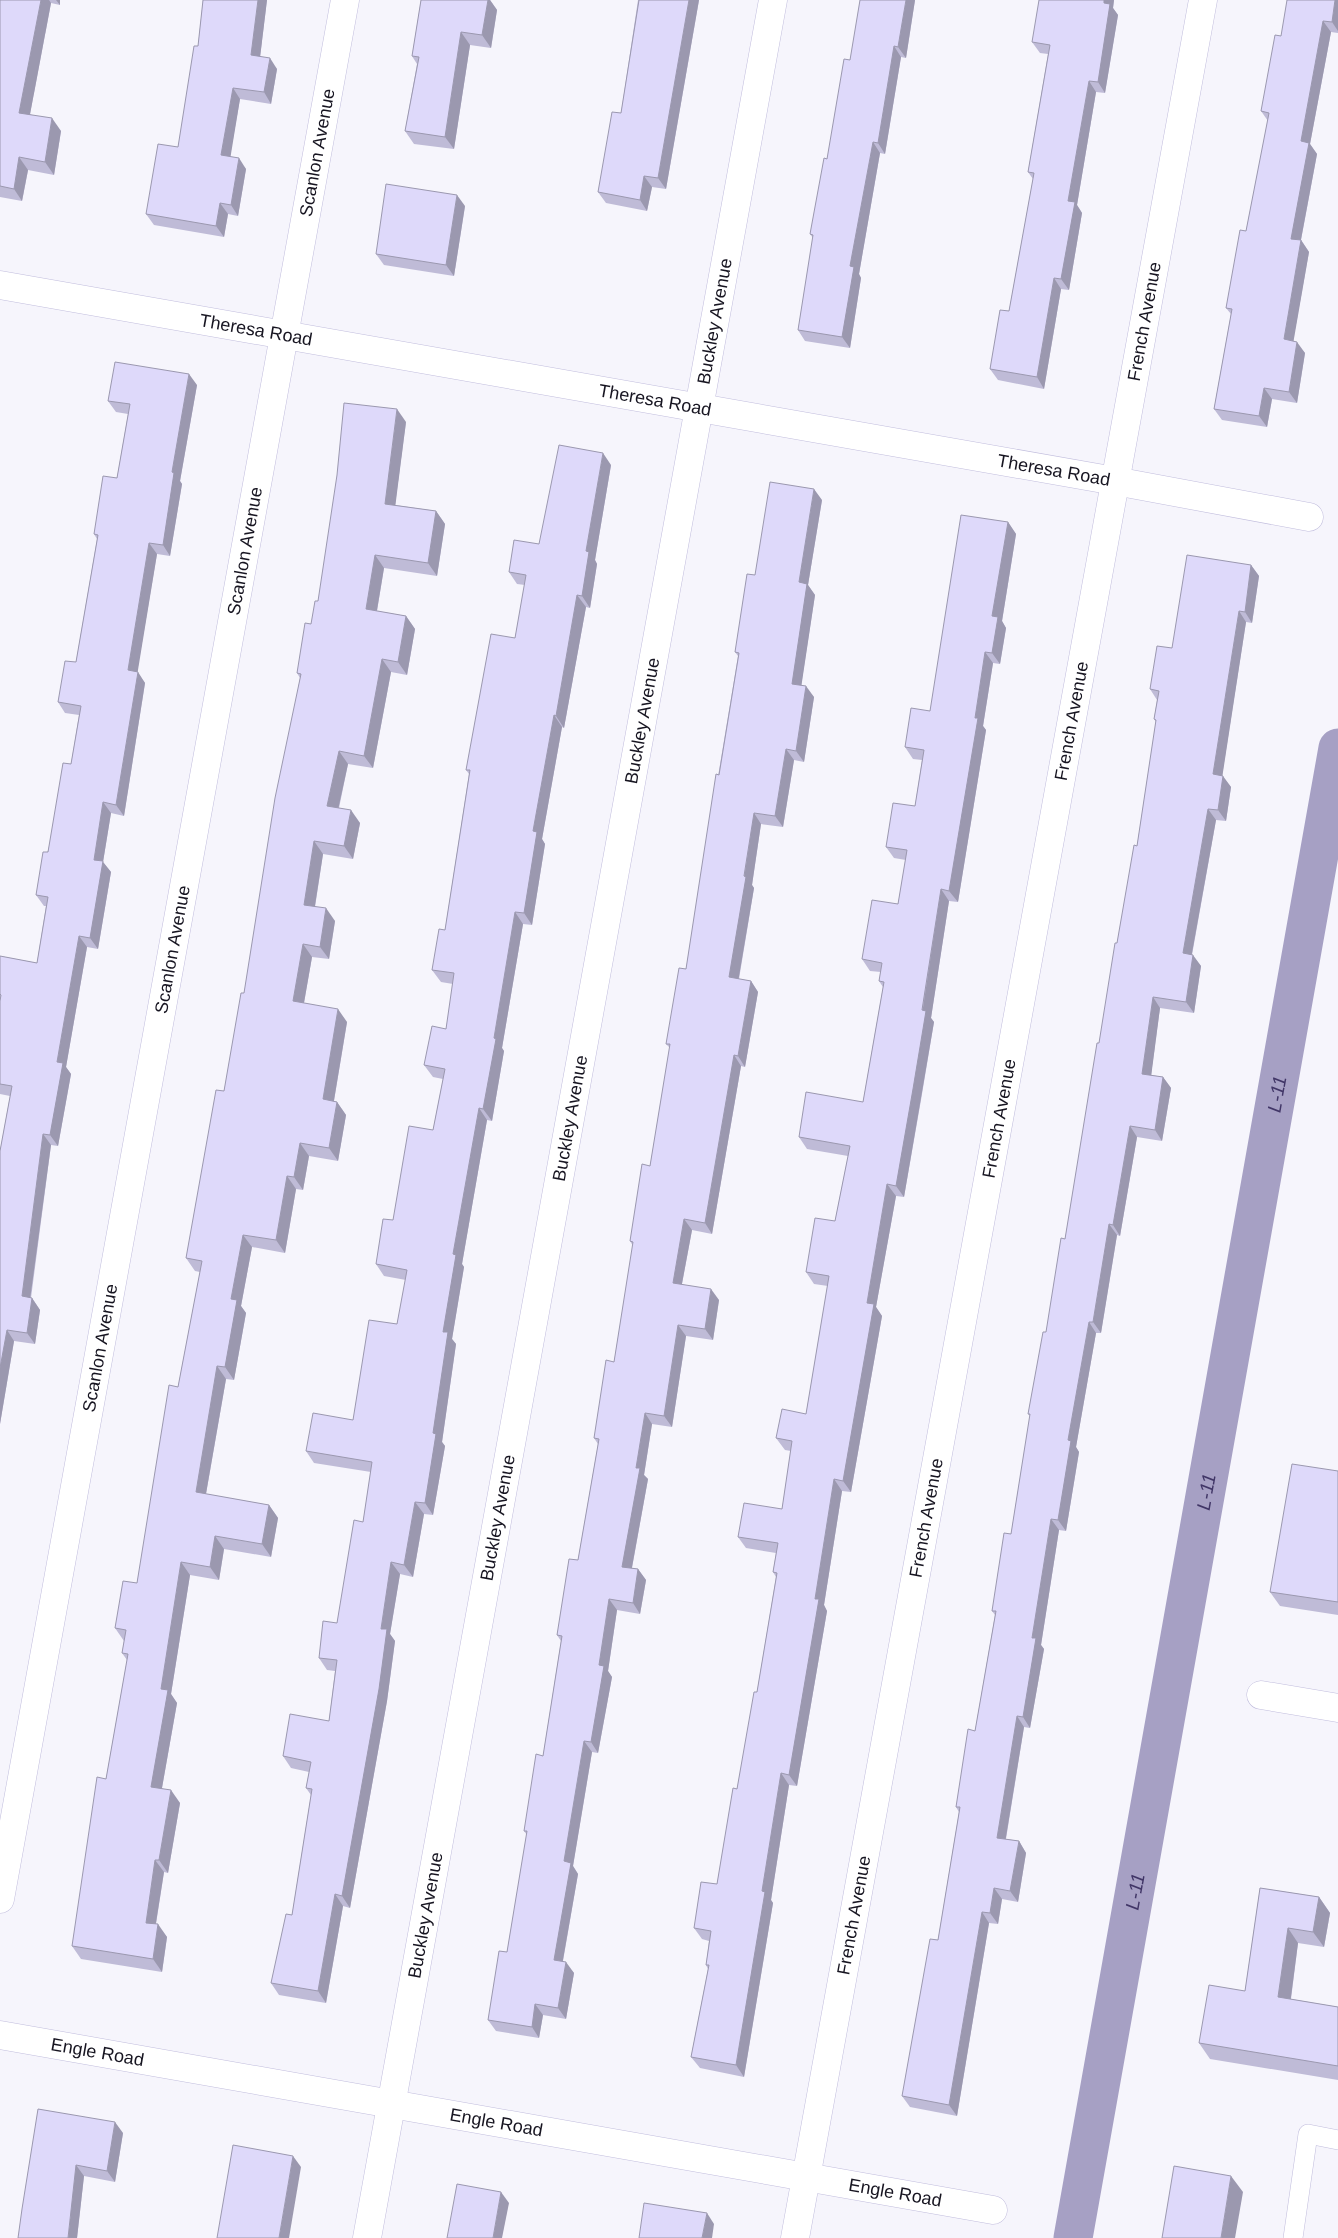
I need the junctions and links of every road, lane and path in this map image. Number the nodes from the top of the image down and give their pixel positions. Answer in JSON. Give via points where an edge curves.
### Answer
{"nodes":[{"id":1,"x":345,"y":0,"type":"edge"},
{"id":2,"x":773,"y":0,"type":"edge"},
{"id":3,"x":1203,"y":0,"type":"edge"},
{"id":4,"x":0,"y":285,"type":"edge"},
{"id":5,"x":285,"y":335,"type":"junction"},
{"id":6,"x":700,"y":408,"type":"junction"},
{"id":7,"x":1115,"y":481,"type":"junction"},
{"id":8,"x":1309,"y":517,"type":"dead end"},
{"id":9,"x":1261,"y":1695,"type":"dead end"},
{"id":10,"x":1338,"y":1708,"type":"edge"},
{"id":11,"x":0,"y":1899,"type":"edge"},
{"id":12,"x":0,"y":2035,"type":"edge"},
{"id":13,"x":391,"y":2104,"type":"junction"},
{"id":14,"x":1338,"y":2140,"type":"edge"},
{"id":15,"x":806,"y":2176,"type":"junction"},
{"id":16,"x":993,"y":2210,"type":"dead end"},
{"id":17,"x":367,"y":2238,"type":"edge"},
{"id":18,"x":795,"y":2238,"type":"edge"},
{"id":19,"x":1293,"y":2238,"type":"edge"}],
"edges":[{"from":1,"to":5,"type":"street","name":"Scanlon Avenue"},
{"from":2,"to":6,"type":"street","name":"Buckley Avenue"},
{"from":3,"to":7,"type":"street","name":"French Avenue"},
{"from":4,"to":5,"type":"street","name":"Theresa Road"},
{"from":5,"to":6,"type":"street","name":"Theresa Road"},
{"from":5,"to":11,"type":"street","name":"Scanlon Avenue"},
{"from":6,"to":7,"type":"street","name":"Theresa Road"},
{"from":6,"to":13,"type":"street","name":"Buckley Avenue"},
{"from":7,"to":8,"type":"street","name":"Theresa Road"},
{"from":7,"to":15,"type":"street","name":"French Avenue"},
{"from":9,"to":10,"type":"street"},
{"from":12,"to":13,"type":"street","name":"Engle Road"},
{"from":13,"to":15,"type":"street","name":"Engle Road"},
{"from":13,"to":17,"type":"street","name":"Buckley Avenue"},
{"from":14,"to":19,"type":"lane","via":[[1308,2134]]},
{"from":15,"to":16,"type":"street","name":"Engle Road"},
{"from":15,"to":18,"type":"street","name":"French Avenue"}]}
